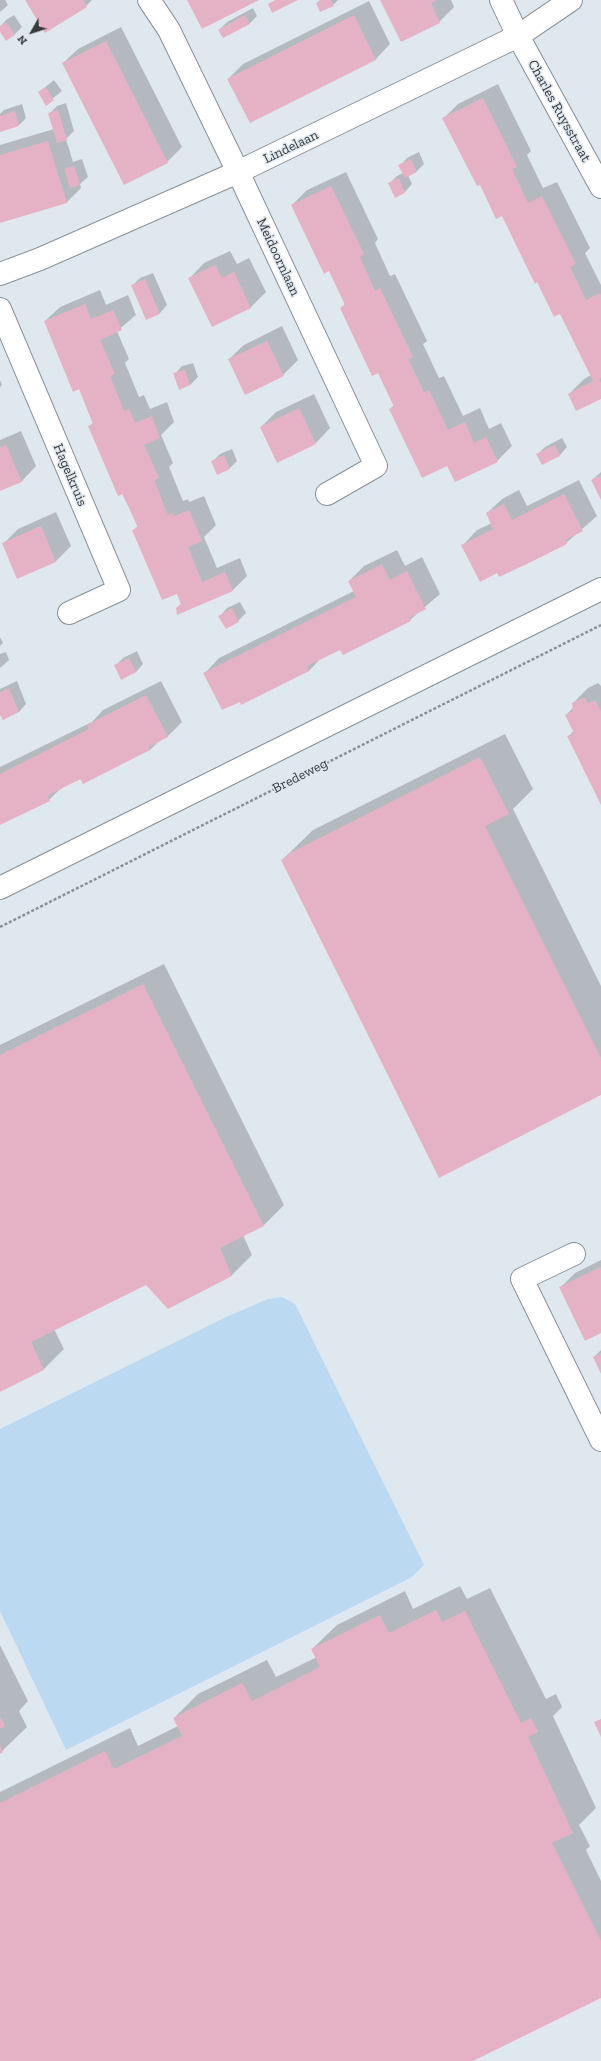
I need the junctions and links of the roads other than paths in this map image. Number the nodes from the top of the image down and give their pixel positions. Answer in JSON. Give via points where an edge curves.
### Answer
{"nodes":[{"id":1,"x":149,"y":0,"type":"edge"},
{"id":2,"x":500,"y":0,"type":"edge"},
{"id":3,"x":572,"y":0,"type":"edge"},
{"id":4,"x":518,"y":36,"type":"junction"},
{"id":5,"x":238,"y":172,"type":"junction"},
{"id":6,"x":601,"y":186,"type":"edge"},
{"id":7,"x":0,"y":274,"type":"edge"},
{"id":8,"x":0,"y":308,"type":"edge"},
{"id":9,"x":327,"y":494,"type":"dead end"},
{"id":10,"x":601,"y":589,"type":"edge"},
{"id":11,"x":69,"y":613,"type":"dead end"},
{"id":12,"x":0,"y":888,"type":"edge"},
{"id":13,"x":574,"y":1254,"type":"dead end"},
{"id":14,"x":601,"y":1440,"type":"edge"}],
"edges":[{"from":1,"to":5,"type":"street","name":"Meidoornlaan","via":[[169,30]]},
{"from":2,"to":4,"type":"street","name":"Charles Ruysstraat"},
{"from":3,"to":4,"type":"street","name":"Lindelaan"},
{"from":4,"to":5,"type":"street","name":"Lindelaan"},
{"from":4,"to":6,"type":"street","name":"Charles Ruysstraat"},
{"from":5,"to":7,"type":"street","name":"Lindelaan"},
{"from":5,"to":9,"type":"street","name":"Meidoornlaan","via":[[376,466]]},
{"from":8,"to":11,"type":"street","name":"Hagelkruis","via":[[119,590]]},
{"from":10,"to":12,"type":"street"},
{"from":13,"to":14,"type":"street","via":[[522,1280]]}]}
